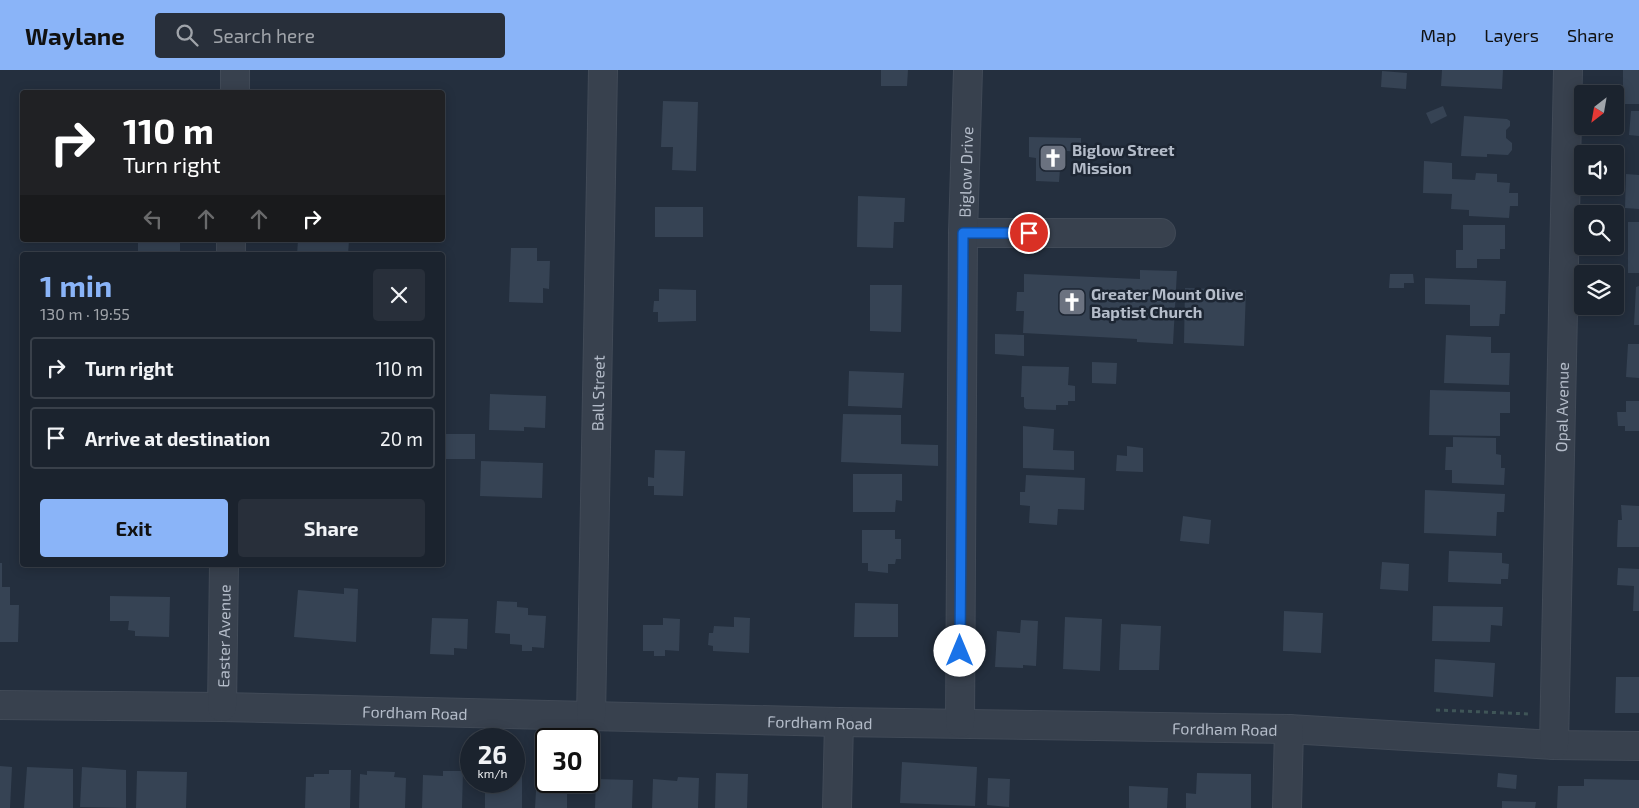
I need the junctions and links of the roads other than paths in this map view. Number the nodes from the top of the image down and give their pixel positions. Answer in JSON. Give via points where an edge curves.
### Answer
{"nodes":[{"id":1,"x":235,"y":70,"type":"edge"},
{"id":2,"x":603,"y":70,"type":"edge"},
{"id":3,"x":968,"y":70,"type":"edge"},
{"id":4,"x":1568,"y":70,"type":"edge"},
{"id":5,"x":235,"y":90,"type":"edge"},
{"id":6,"x":963,"y":233,"type":"junction"},
{"id":7,"x":1161,"y":233,"type":"dead end"},
{"id":8,"x":224,"y":567,"type":"edge"},
{"id":9,"x":0,"y":705,"type":"edge"},
{"id":10,"x":222,"y":707,"type":"junction"},
{"id":11,"x":591,"y":717,"type":"junction"},
{"id":12,"x":839,"y":722,"type":"junction"},
{"id":13,"x":960,"y":723,"type":"junction"},
{"id":14,"x":1289,"y":729,"type":"junction"},
{"id":15,"x":1554,"y":745,"type":"junction"},
{"id":16,"x":1639,"y":746,"type":"edge"},
{"id":17,"x":837,"y":808,"type":"edge"},
{"id":18,"x":1287,"y":808,"type":"edge"}],
"edges":[{"from":1,"to":5,"type":"street"},
{"from":2,"to":11,"type":"street","name":"Ball Street"},
{"from":3,"to":6,"type":"street","name":"Biglow Drive"},
{"from":4,"to":15,"type":"street","name":"Opal Avenue"},
{"from":6,"to":7,"type":"street"},
{"from":6,"to":13,"type":"street","name":"Biglow Drive"},
{"from":8,"to":10,"type":"street","name":"Easter Avenue"},
{"from":9,"to":10,"type":"street","name":"Fordham Road"},
{"from":10,"to":11,"type":"street","name":"Fordham Road"},
{"from":11,"to":12,"type":"street","name":"Fordham Road"},
{"from":12,"to":13,"type":"street","name":"Fordham Road"},
{"from":12,"to":17,"type":"street"},
{"from":13,"to":14,"type":"street","name":"Fordham Road"},
{"from":14,"to":15,"type":"street","name":"Fordham Road"},
{"from":14,"to":18,"type":"street"},
{"from":15,"to":16,"type":"street","name":"Fordham Road"}]}
